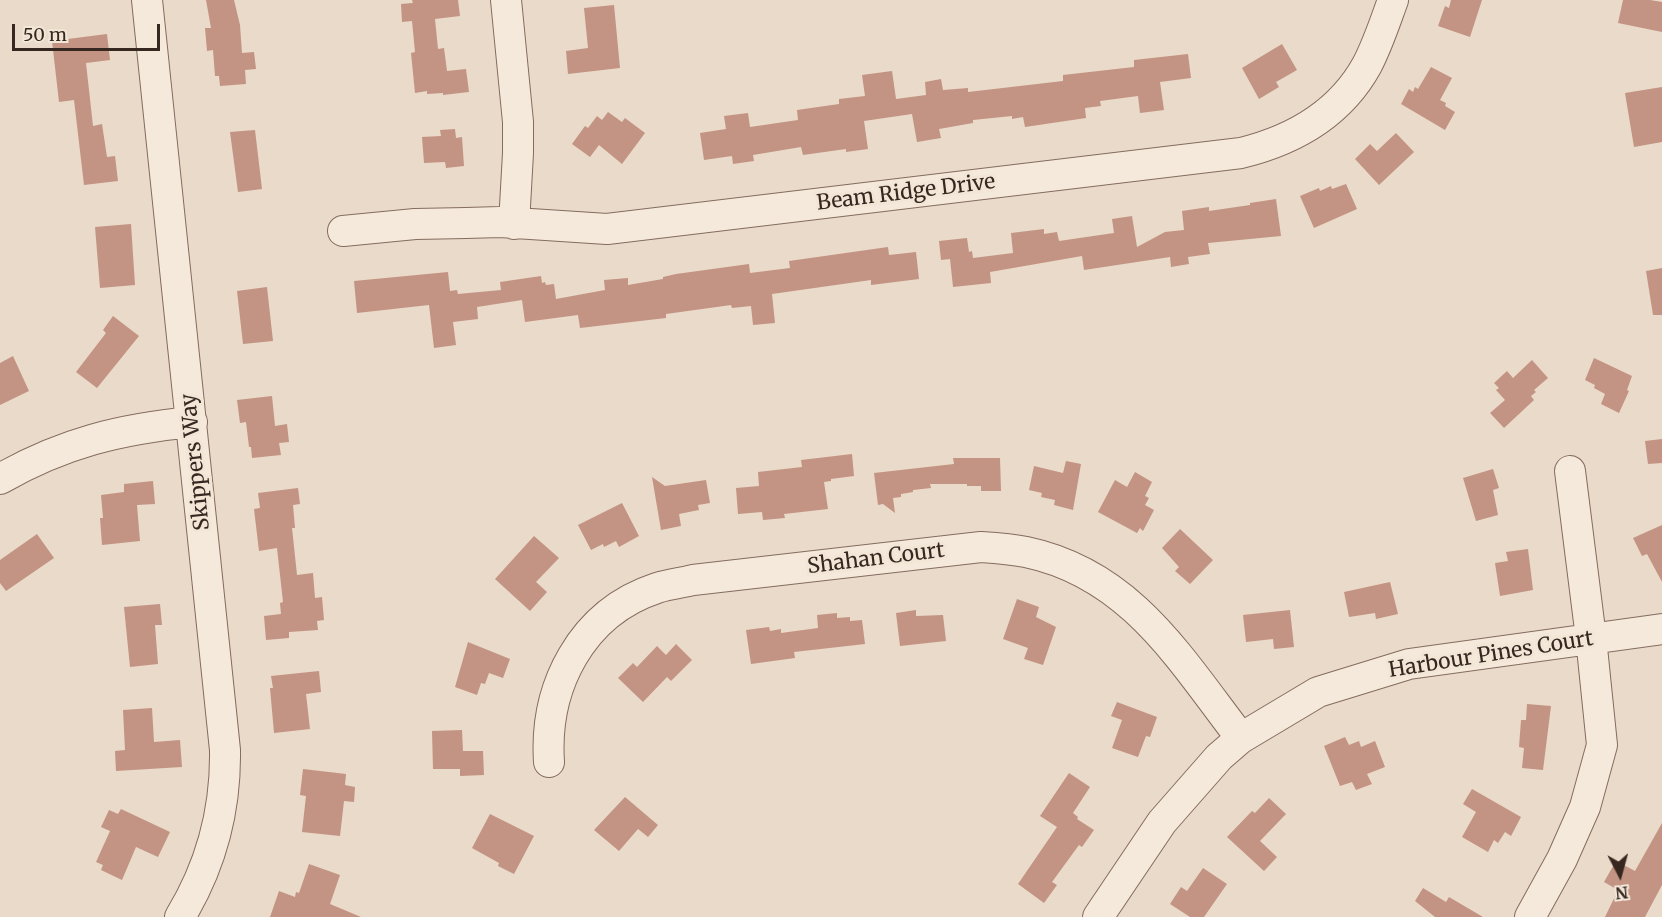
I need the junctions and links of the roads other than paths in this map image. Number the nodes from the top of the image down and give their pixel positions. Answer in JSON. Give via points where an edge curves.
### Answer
{"nodes":[{"id":1,"x":147,"y":0,"type":"edge"},
{"id":2,"x":506,"y":0,"type":"edge"},
{"id":3,"x":1393,"y":0,"type":"edge"},
{"id":4,"x":514,"y":224,"type":"junction"},
{"id":5,"x":343,"y":231,"type":"dead end"},
{"id":6,"x":192,"y":422,"type":"junction"},
{"id":7,"x":1570,"y":471,"type":"dead end"},
{"id":8,"x":0,"y":479,"type":"edge"},
{"id":9,"x":1662,"y":629,"type":"edge"},
{"id":10,"x":1591,"y":638,"type":"junction"},
{"id":11,"x":1241,"y":738,"type":"junction"},
{"id":12,"x":549,"y":762,"type":"dead end"},
{"id":13,"x":180,"y":917,"type":"edge"},
{"id":14,"x":1098,"y":917,"type":"edge"},
{"id":15,"x":1530,"y":917,"type":"edge"}],
"edges":[{"from":1,"to":6,"type":"street","name":"Skippers Way"},
{"from":2,"to":4,"type":"street","via":[[518,137]]},
{"from":3,"to":4,"type":"street","name":"Beam Ridge Drive","via":[[1366,65],[1339,102],[1302,131],[1250,151],[607,229]]},
{"from":4,"to":5,"type":"street","name":"Beam Ridge Drive","via":[[415,224]]},
{"from":6,"to":8,"type":"street","via":[[130,429],[78,443]]},
{"from":6,"to":13,"type":"street","name":"Skippers Way","via":[[225,769],[215,837],[203,873]]},
{"from":7,"to":10,"type":"street"},
{"from":9,"to":10,"type":"street","name":"Harbour Pines Court"},
{"from":10,"to":11,"type":"street","name":"Harbour Pines Court","via":[[1409,664],[1318,692]]},
{"from":10,"to":15,"type":"street","via":[[1602,745],[1585,807]]},
{"from":11,"to":12,"type":"street","name":"Shahan Court","via":[[1162,636],[1124,598],[1061,562],[1026,552],[981,547],[693,580],[657,588],[632,599],[595,627],[568,663],[550,716]]},
{"from":11,"to":14,"type":"street","name":"Harbour Pines Court","via":[[1219,757],[1162,822]]}]}
